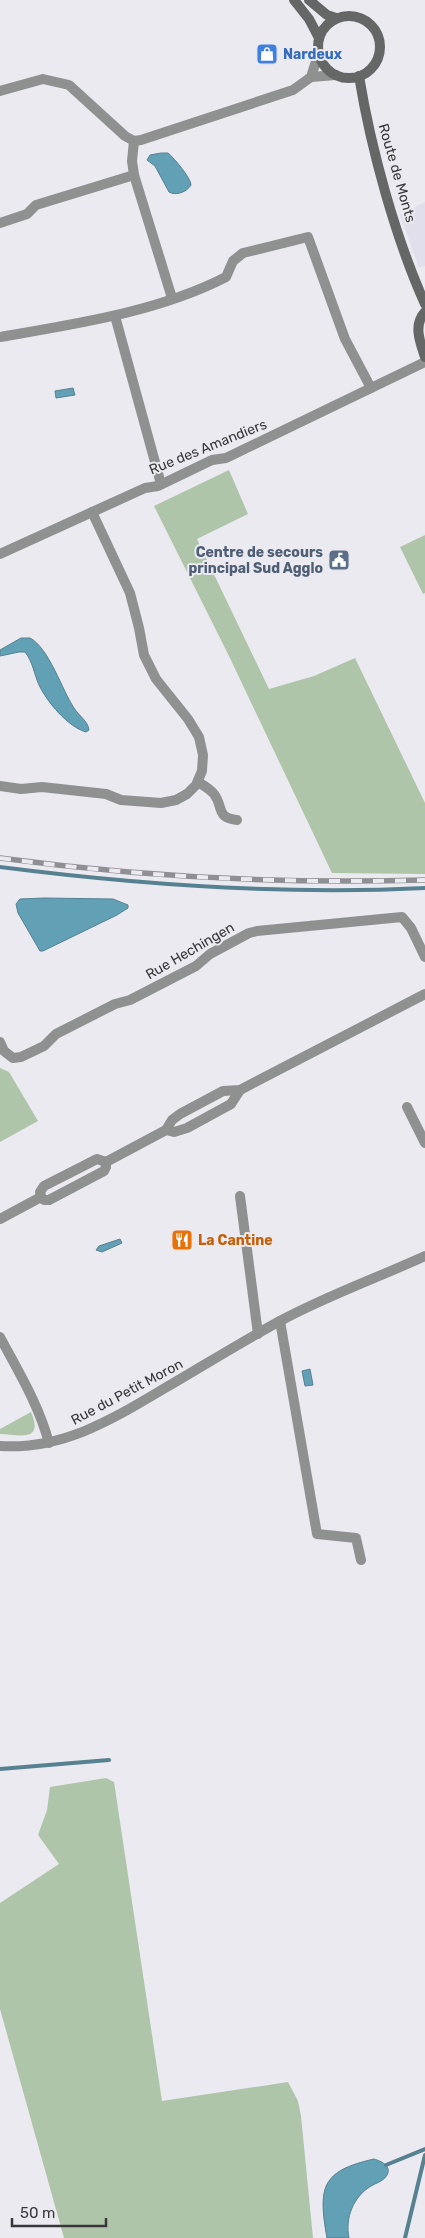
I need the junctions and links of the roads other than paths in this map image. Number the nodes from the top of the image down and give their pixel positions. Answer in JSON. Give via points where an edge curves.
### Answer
{"nodes":[{"id":1,"x":294,"y":0,"type":"edge"},
{"id":2,"x":309,"y":0,"type":"edge"},
{"id":3,"x":336,"y":18,"type":"junction"},
{"id":4,"x":319,"y":38,"type":"junction"},
{"id":5,"x":318,"y":55,"type":"junction"},
{"id":6,"x":336,"y":75,"type":"junction"},
{"id":7,"x":359,"y":76,"type":"junction"},
{"id":8,"x":311,"y":77,"type":"junction"},
{"id":9,"x":0,"y":91,"type":"edge"},
{"id":10,"x":134,"y":140,"type":"junction"},
{"id":11,"x":134,"y":175,"type":"junction"},
{"id":12,"x":0,"y":222,"type":"edge"},
{"id":13,"x":172,"y":298,"type":"junction"},
{"id":14,"x":425,"y":304,"type":"edge"},
{"id":15,"x":425,"y":312,"type":"edge"},
{"id":16,"x":115,"y":316,"type":"junction"},
{"id":17,"x":0,"y":337,"type":"edge"},
{"id":18,"x":425,"y":357,"type":"edge"},
{"id":19,"x":425,"y":362,"type":"edge"},
{"id":20,"x":371,"y":388,"type":"junction"},
{"id":21,"x":161,"y":484,"type":"junction"},
{"id":22,"x":92,"y":512,"type":"junction"},
{"id":23,"x":0,"y":554,"type":"edge"},
{"id":24,"x":198,"y":782,"type":"junction"},
{"id":25,"x":0,"y":786,"type":"edge"},
{"id":26,"x":237,"y":820,"type":"dead end"},
{"id":27,"x":425,"y":958,"type":"edge"},
{"id":28,"x":425,"y":994,"type":"edge"},
{"id":29,"x":0,"y":1042,"type":"edge"},
{"id":30,"x":240,"y":1090,"type":"junction"},
{"id":31,"x":407,"y":1107,"type":"dead end"},
{"id":32,"x":166,"y":1130,"type":"junction"},
{"id":33,"x":425,"y":1144,"type":"edge"},
{"id":34,"x":106,"y":1162,"type":"junction"},
{"id":35,"x":240,"y":1196,"type":"dead end"},
{"id":36,"x":41,"y":1197,"type":"junction"},
{"id":37,"x":0,"y":1219,"type":"edge"},
{"id":38,"x":425,"y":1256,"type":"edge"},
{"id":39,"x":280,"y":1321,"type":"junction"},
{"id":40,"x":258,"y":1334,"type":"junction"},
{"id":41,"x":0,"y":1336,"type":"edge"},
{"id":42,"x":49,"y":1443,"type":"junction"},
{"id":43,"x":0,"y":1446,"type":"edge"},
{"id":44,"x":362,"y":1560,"type":"dead end"}],
"edges":[{"from":1,"to":4,"type":"main road"},
{"from":2,"to":3,"type":"main road"},
{"from":3,"to":4,"type":"main road"},
{"from":3,"to":7,"type":"main road","via":[[357,17],[373,28],[378,36],[380,46],[374,65]]},
{"from":4,"to":5,"type":"main road"},
{"from":5,"to":6,"type":"main road","via":[[323,65]]},
{"from":5,"to":8,"type":"street"},
{"from":6,"to":7,"type":"main road"},
{"from":6,"to":8,"type":"street"},
{"from":7,"to":14,"type":"main road","name":"Route de Monts","via":[[391,210]]},
{"from":8,"to":10,"type":"street","via":[[286,92]]},
{"from":9,"to":10,"type":"street","via":[[37,80],[69,85]]},
{"from":10,"to":11,"type":"street"},
{"from":11,"to":12,"type":"street","via":[[36,205],[27,214]]},
{"from":11,"to":13,"type":"street"},
{"from":13,"to":16,"type":"street"},
{"from":13,"to":20,"type":"street","via":[[226,277],[233,261],[243,253],[308,237],[345,339]]},
{"from":15,"to":18,"type":"main road","via":[[418,329]]},
{"from":16,"to":17,"type":"street"},
{"from":16,"to":21,"type":"street"},
{"from":19,"to":20,"type":"street","name":"Rue des Amandiers"},
{"from":20,"to":21,"type":"street","name":"Rue des Amandiers","via":[[226,458],[212,460]]},
{"from":21,"to":22,"type":"street","name":"Rue des Amandiers"},
{"from":22,"to":23,"type":"street","name":"Rue des Amandiers"},
{"from":22,"to":24,"type":"street","via":[[130,593],[147,662],[199,737],[203,755]]},
{"from":24,"to":25,"type":"street","via":[[182,798],[161,803],[42,787]]},
{"from":24,"to":26,"type":"street","via":[[214,794],[222,814]]},
{"from":27,"to":29,"type":"street","name":"Rue Hechingen","via":[[411,928],[402,918],[257,931],[210,954],[196,966],[139,996],[115,1004],[56,1034],[44,1046],[21,1057],[13,1058]]},
{"from":28,"to":30,"type":"street"},
{"from":30,"to":32,"type":"street","via":[[223,1091],[180,1114]]},
{"from":30,"to":32,"type":"street","via":[[232,1104],[187,1128],[174,1132]]},
{"from":31,"to":33,"type":"street"},
{"from":32,"to":34,"type":"street"},
{"from":34,"to":36,"type":"street","via":[[104,1171],[50,1200]]},
{"from":34,"to":36,"type":"street","via":[[96,1159],[44,1186]]},
{"from":35,"to":40,"type":"street"},
{"from":36,"to":37,"type":"street"},
{"from":38,"to":39,"type":"street","name":"Rue du Petit Moron"},
{"from":39,"to":40,"type":"street","name":"Rue du Petit Moron"},
{"from":39,"to":44,"type":"street","via":[[317,1534],[356,1538]]},
{"from":40,"to":42,"type":"street","name":"Rue du Petit Moron","via":[[102,1424]]},
{"from":41,"to":42,"type":"street","via":[[31,1396]]},
{"from":42,"to":43,"type":"street","name":"Rue du Petit Moron"}]}
